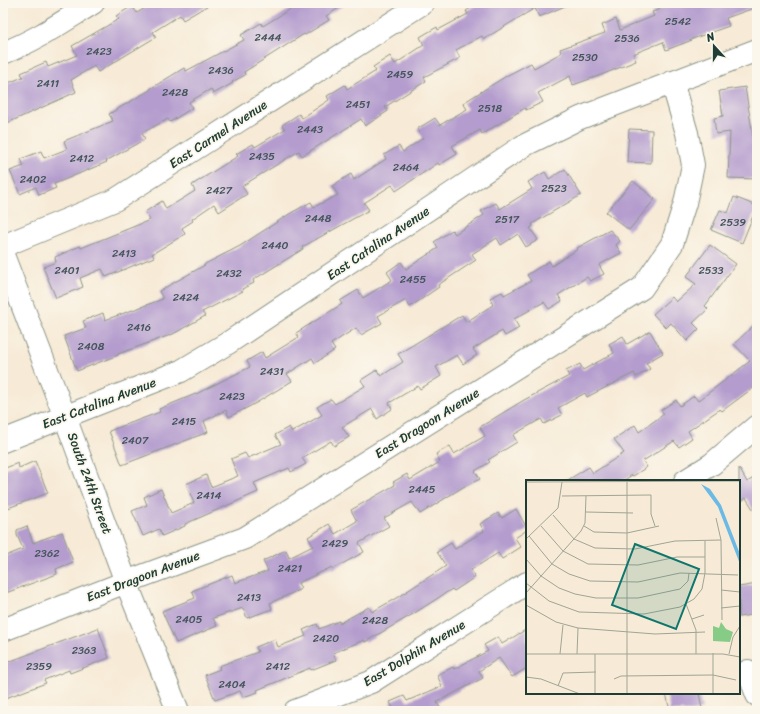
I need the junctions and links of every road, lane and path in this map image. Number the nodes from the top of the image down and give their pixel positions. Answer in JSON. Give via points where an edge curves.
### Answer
{"nodes":[{"id":1,"x":92,"y":3,"type":"edge"},
{"id":2,"x":423,"y":3,"type":"edge"},
{"id":3,"x":757,"y":50,"type":"edge"},
{"id":4,"x":3,"y":53,"type":"edge"},
{"id":5,"x":672,"y":82,"type":"junction"},
{"id":6,"x":3,"y":246,"type":"edge"},
{"id":7,"x":3,"y":255,"type":"edge"},
{"id":8,"x":65,"y":417,"type":"junction"},
{"id":9,"x":757,"y":426,"type":"edge"},
{"id":10,"x":3,"y":441,"type":"edge"},
{"id":11,"x":687,"y":480,"type":"edge"},
{"id":12,"x":126,"y":582,"type":"junction"},
{"id":13,"x":526,"y":583,"type":"edge"},
{"id":14,"x":3,"y":630,"type":"edge"},
{"id":15,"x":748,"y":671,"type":"dead end"},
{"id":16,"x":757,"y":695,"type":"edge"},
{"id":17,"x":178,"y":711,"type":"edge"},
{"id":18,"x":294,"y":711,"type":"edge"}],
"edges":[{"from":1,"to":4,"type":"street","via":[[18,47]]},
{"from":2,"to":6,"type":"street","name":"East Carmel Avenue","via":[[115,200]]},
{"from":3,"to":5,"type":"street","name":"East Catalina Avenue"},
{"from":5,"to":8,"type":"street","name":"East Catalina Avenue","via":[[580,118],[523,146],[228,343],[181,371]]},
{"from":5,"to":12,"type":"street","name":"East Dragoon Avenue","via":[[687,132],[693,165],[685,203],[672,244],[642,288],[245,538]]},
{"from":7,"to":8,"type":"street","name":"South 24th Street"},
{"from":8,"to":10,"type":"street","name":"East Catalina Avenue"},
{"from":8,"to":12,"type":"street","name":"South 24th Street"},
{"from":9,"to":11,"type":"street","via":[[712,464]]},
{"from":12,"to":14,"type":"street","name":"East Dragoon Avenue"},
{"from":12,"to":17,"type":"street","name":"South 24th Street"},
{"from":13,"to":18,"type":"street","name":"East Dolphin Avenue","via":[[371,682]]},
{"from":15,"to":16,"type":"street"}]}
